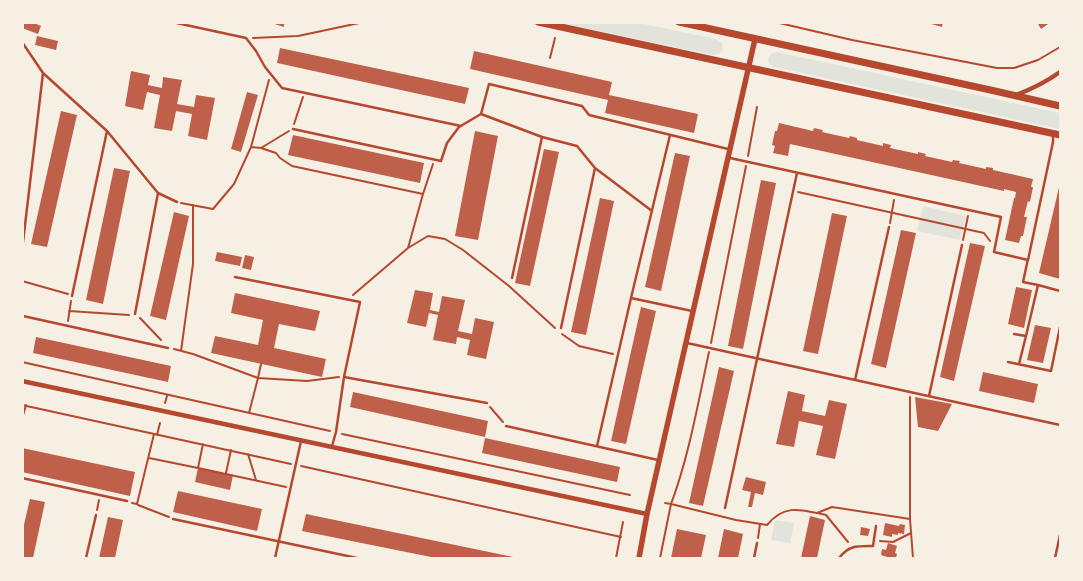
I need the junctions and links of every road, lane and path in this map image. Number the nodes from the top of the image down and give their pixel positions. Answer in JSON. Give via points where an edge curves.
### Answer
{"nodes":[{"id":1,"x":172,"y":22,"type":"edge"},
{"id":2,"x":364,"y":22,"type":"edge"},
{"id":3,"x":538,"y":22,"type":"edge"},
{"id":4,"x":679,"y":22,"type":"edge"},
{"id":5,"x":775,"y":22,"type":"edge"},
{"id":6,"x":246,"y":38,"type":"junction"},
{"id":7,"x":555,"y":38,"type":"dead end"},
{"id":8,"x":755,"y":39,"type":"junction"},
{"id":9,"x":22,"y":42,"type":"edge"},
{"id":10,"x":1060,"y":47,"type":"edge"},
{"id":11,"x":550,"y":58,"type":"dead end"},
{"id":12,"x":748,"y":68,"type":"junction"},
{"id":13,"x":1060,"y":72,"type":"edge"},
{"id":14,"x":43,"y":73,"type":"junction"},
{"id":15,"x":270,"y":74,"type":"junction"},
{"id":16,"x":304,"y":92,"type":"junction"},
{"id":17,"x":1016,"y":95,"type":"junction"},
{"id":18,"x":1060,"y":106,"type":"edge"},
{"id":19,"x":757,"y":107,"type":"dead end"},
{"id":20,"x":481,"y":114,"type":"junction"},
{"id":21,"x":461,"y":126,"type":"junction"},
{"id":22,"x":293,"y":128,"type":"junction"},
{"id":23,"x":106,"y":131,"type":"junction"},
{"id":24,"x":1057,"y":134,"type":"edge"},
{"id":25,"x":670,"y":135,"type":"junction"},
{"id":26,"x":542,"y":137,"type":"junction"},
{"id":27,"x":251,"y":147,"type":"junction"},
{"id":28,"x":261,"y":148,"type":"junction"},
{"id":29,"x":730,"y":150,"type":"junction"},
{"id":30,"x":728,"y":157,"type":"junction"},
{"id":31,"x":435,"y":160,"type":"junction"},
{"id":32,"x":747,"y":162,"type":"junction"},
{"id":33,"x":595,"y":168,"type":"junction"},
{"id":34,"x":798,"y":173,"type":"junction"},
{"id":35,"x":794,"y":190,"type":"junction"},
{"id":36,"x":158,"y":193,"type":"junction"},
{"id":37,"x":423,"y":194,"type":"junction"},
{"id":38,"x":896,"y":194,"type":"junction"},
{"id":39,"x":177,"y":202,"type":"joint"},
{"id":40,"x":193,"y":205,"type":"junction"},
{"id":41,"x":969,"y":210,"type":"junction"},
{"id":42,"x":652,"y":211,"type":"junction"},
{"id":43,"x":892,"y":212,"type":"junction"},
{"id":44,"x":889,"y":227,"type":"joint"},
{"id":45,"x":965,"y":229,"type":"junction"},
{"id":46,"x":23,"y":242,"type":"edge"},
{"id":47,"x":962,"y":245,"type":"joint"},
{"id":48,"x":995,"y":247,"type":"junction"},
{"id":49,"x":408,"y":248,"type":"junction"},
{"id":50,"x":1028,"y":260,"type":"junction"},
{"id":51,"x":235,"y":277,"type":"dead end"},
{"id":52,"x":512,"y":278,"type":"dead end"},
{"id":53,"x":22,"y":281,"type":"edge"},
{"id":54,"x":1038,"y":286,"type":"junction"},
{"id":55,"x":1060,"y":291,"type":"edge"},
{"id":56,"x":72,"y":296,"type":"junction"},
{"id":57,"x":631,"y":298,"type":"junction"},
{"id":58,"x":348,"y":300,"type":"junction"},
{"id":59,"x":69,"y":311,"type":"junction"},
{"id":60,"x":693,"y":311,"type":"junction"},
{"id":61,"x":136,"y":314,"type":"joint"},
{"id":62,"x":132,"y":315,"type":"dead end"},
{"id":63,"x":23,"y":316,"type":"edge"},
{"id":64,"x":67,"y":325,"type":"junction"},
{"id":65,"x":1060,"y":327,"type":"edge"},
{"id":66,"x":561,"y":328,"type":"dead end"},
{"id":67,"x":1014,"y":334,"type":"dead end"},
{"id":68,"x":1026,"y":336,"type":"junction"},
{"id":69,"x":686,"y":343,"type":"junction"},
{"id":70,"x":168,"y":348,"type":"junction"},
{"id":71,"x":710,"y":348,"type":"junction"},
{"id":72,"x":181,"y":351,"type":"junction"},
{"id":73,"x":618,"y":355,"type":"junction"},
{"id":74,"x":758,"y":359,"type":"junction"},
{"id":75,"x":22,"y":362,"type":"edge"},
{"id":76,"x":1008,"y":362,"type":"dead end"},
{"id":77,"x":261,"y":364,"type":"dead end"},
{"id":78,"x":1020,"y":364,"type":"junction"},
{"id":79,"x":344,"y":377,"type":"junction"},
{"id":80,"x":258,"y":378,"type":"junction"},
{"id":81,"x":855,"y":380,"type":"junction"},
{"id":82,"x":22,"y":381,"type":"edge"},
{"id":83,"x":910,"y":392,"type":"junction"},
{"id":84,"x":167,"y":395,"type":"junction"},
{"id":85,"x":929,"y":396,"type":"junction"},
{"id":86,"x":164,"y":403,"type":"dead end"},
{"id":87,"x":22,"y":404,"type":"edge"},
{"id":88,"x":488,"y":404,"type":"joint"},
{"id":89,"x":26,"y":405,"type":"junction"},
{"id":90,"x":249,"y":413,"type":"junction"},
{"id":91,"x":22,"y":419,"type":"edge"},
{"id":92,"x":160,"y":423,"type":"dead end"},
{"id":93,"x":1060,"y":425,"type":"edge"},
{"id":94,"x":506,"y":426,"type":"joint"},
{"id":95,"x":336,"y":432,"type":"junction"},
{"id":96,"x":156,"y":434,"type":"junction"},
{"id":97,"x":301,"y":441,"type":"junction"},
{"id":98,"x":203,"y":444,"type":"junction"},
{"id":99,"x":597,"y":446,"type":"junction"},
{"id":100,"x":332,"y":447,"type":"junction"},
{"id":101,"x":231,"y":450,"type":"junction"},
{"id":102,"x":248,"y":454,"type":"junction"},
{"id":103,"x":149,"y":458,"type":"junction"},
{"id":104,"x":659,"y":460,"type":"junction"},
{"id":105,"x":296,"y":465,"type":"junction"},
{"id":106,"x":198,"y":468,"type":"junction"},
{"id":107,"x":226,"y":474,"type":"junction"},
{"id":108,"x":22,"y":478,"type":"edge"},
{"id":109,"x":256,"y":480,"type":"junction"},
{"id":110,"x":291,"y":488,"type":"junction"},
{"id":111,"x":100,"y":495,"type":"junction"},
{"id":112,"x":630,"y":495,"type":"dead end"},
{"id":113,"x":127,"y":501,"type":"joint"},
{"id":114,"x":665,"y":503,"type":"dead end"},
{"id":115,"x":135,"y":504,"type":"junction"},
{"id":116,"x":671,"y":504,"type":"junction"},
{"id":117,"x":725,"y":508,"type":"dead end"},
{"id":118,"x":817,"y":513,"type":"junction"},
{"id":119,"x":647,"y":514,"type":"junction"},
{"id":120,"x":96,"y":515,"type":"joint"},
{"id":121,"x":173,"y":519,"type":"joint"},
{"id":122,"x":910,"y":519,"type":"junction"},
{"id":123,"x":623,"y":522,"type":"dead end"},
{"id":124,"x":760,"y":524,"type":"junction"},
{"id":125,"x":876,"y":526,"type":"dead end"},
{"id":126,"x":911,"y":533,"type":"junction"},
{"id":127,"x":1060,"y":535,"type":"edge"},
{"id":128,"x":621,"y":536,"type":"junction"},
{"id":129,"x":279,"y":541,"type":"junction"},
{"id":130,"x":758,"y":543,"type":"joint"},
{"id":131,"x":873,"y":546,"type":"junction"},
{"id":132,"x":852,"y":547,"type":"junction"},
{"id":133,"x":338,"y":554,"type":"junction"},
{"id":134,"x":86,"y":558,"type":"edge"},
{"id":135,"x":275,"y":558,"type":"edge"},
{"id":136,"x":337,"y":558,"type":"edge"},
{"id":137,"x":357,"y":558,"type":"edge"},
{"id":138,"x":616,"y":558,"type":"edge"},
{"id":139,"x":639,"y":558,"type":"edge"},
{"id":140,"x":660,"y":558,"type":"edge"},
{"id":141,"x":754,"y":558,"type":"edge"},
{"id":142,"x":839,"y":558,"type":"edge"},
{"id":143,"x":913,"y":558,"type":"edge"},
{"id":144,"x":1055,"y":558,"type":"edge"}],
"edges":[{"from":1,"to":6,"type":"lane"},
{"from":2,"to":6,"type":"path","via":[[298,36]]},
{"from":3,"to":12,"type":"main road"},
{"from":4,"to":8,"type":"main road"},
{"from":5,"to":10,"type":"path","via":[[997,68],[1014,68],[1038,60]]},
{"from":6,"to":15,"type":"lane"},
{"from":7,"to":11,"type":"path"},
{"from":8,"to":12,"type":"street"},
{"from":8,"to":17,"type":"main road"},
{"from":9,"to":14,"type":"lane"},
{"from":12,"to":24,"type":"main road"},
{"from":12,"to":29,"type":"street"},
{"from":13,"to":17,"type":"street"},
{"from":14,"to":23,"type":"lane"},
{"from":14,"to":46,"type":"lane"},
{"from":15,"to":16,"type":"lane","via":[[282,88]]},
{"from":15,"to":27,"type":"path"},
{"from":16,"to":21,"type":"lane"},
{"from":16,"to":22,"type":"path"},
{"from":17,"to":18,"type":"main road"},
{"from":19,"to":32,"type":"path"},
{"from":20,"to":21,"type":"lane"},
{"from":20,"to":25,"type":"lane","via":[[489,84],[582,106],[589,115]]},
{"from":20,"to":26,"type":"lane"},
{"from":21,"to":31,"type":"lane","via":[[447,143],[441,161]]},
{"from":22,"to":28,"type":"path"},
{"from":22,"to":31,"type":"lane"},
{"from":23,"to":36,"type":"lane"},
{"from":23,"to":56,"type":"lane"},
{"from":24,"to":50,"type":"lane"},
{"from":25,"to":29,"type":"lane"},
{"from":25,"to":42,"type":"lane"},
{"from":26,"to":33,"type":"lane","via":[[577,146]]},
{"from":26,"to":52,"type":"lane"},
{"from":27,"to":28,"type":"path"},
{"from":27,"to":40,"type":"path","via":[[234,184],[213,209]]},
{"from":28,"to":37,"type":"path","via":[[276,153],[292,166]]},
{"from":29,"to":30,"type":"street"},
{"from":30,"to":32,"type":"lane"},
{"from":30,"to":60,"type":"street"},
{"from":31,"to":37,"type":"path"},
{"from":32,"to":34,"type":"lane"},
{"from":32,"to":71,"type":"path"},
{"from":33,"to":42,"type":"lane"},
{"from":33,"to":66,"type":"lane"},
{"from":34,"to":35,"type":"lane"},
{"from":34,"to":38,"type":"lane"},
{"from":35,"to":43,"type":"path"},
{"from":35,"to":74,"type":"lane"},
{"from":36,"to":39,"type":"lane"},
{"from":36,"to":61,"type":"lane"},
{"from":37,"to":49,"type":"path"},
{"from":38,"to":41,"type":"lane"},
{"from":38,"to":43,"type":"path"},
{"from":39,"to":40,"type":"path"},
{"from":40,"to":72,"type":"path","via":[[193,264]]},
{"from":41,"to":45,"type":"path"},
{"from":41,"to":48,"type":"lane","via":[[1002,217]]},
{"from":42,"to":57,"type":"lane"},
{"from":43,"to":44,"type":"path"},
{"from":43,"to":45,"type":"path"},
{"from":44,"to":81,"type":"lane"},
{"from":45,"to":47,"type":"path"},
{"from":45,"to":48,"type":"path","via":[[984,232]]},
{"from":47,"to":85,"type":"lane"},
{"from":48,"to":50,"type":"lane","via":[[994,252]]},
{"from":49,"to":58,"type":"path"},
{"from":49,"to":73,"type":"path","via":[[428,236],[445,238],[509,286],[579,346]]},
{"from":50,"to":54,"type":"lane","via":[[1023,282]]},
{"from":51,"to":58,"type":"lane"},
{"from":53,"to":56,"type":"path"},
{"from":54,"to":55,"type":"lane"},
{"from":54,"to":68,"type":"lane"},
{"from":56,"to":59,"type":"path"},
{"from":57,"to":60,"type":"lane"},
{"from":57,"to":73,"type":"lane"},
{"from":58,"to":79,"type":"lane","via":[[360,302]]},
{"from":59,"to":62,"type":"path"},
{"from":59,"to":64,"type":"path"},
{"from":60,"to":69,"type":"street"},
{"from":61,"to":70,"type":"path"},
{"from":63,"to":64,"type":"lane"},
{"from":64,"to":70,"type":"lane"},
{"from":65,"to":78,"type":"lane","via":[[1051,371]]},
{"from":67,"to":68,"type":"lane"},
{"from":68,"to":78,"type":"lane"},
{"from":69,"to":71,"type":"lane"},
{"from":69,"to":104,"type":"street"},
{"from":70,"to":72,"type":"path"},
{"from":71,"to":74,"type":"lane"},
{"from":71,"to":116,"type":"path"},
{"from":72,"to":80,"type":"path"},
{"from":73,"to":99,"type":"lane"},
{"from":74,"to":81,"type":"lane"},
{"from":74,"to":117,"type":"lane"},
{"from":75,"to":84,"type":"path"},
{"from":76,"to":78,"type":"lane"},
{"from":77,"to":80,"type":"path"},
{"from":79,"to":80,"type":"path","via":[[307,381]]},
{"from":79,"to":88,"type":"lane"},
{"from":79,"to":95,"type":"lane"},
{"from":80,"to":90,"type":"path"},
{"from":81,"to":83,"type":"lane"},
{"from":82,"to":97,"type":"street"},
{"from":83,"to":85,"type":"lane"},
{"from":83,"to":122,"type":"path"},
{"from":84,"to":86,"type":"path"},
{"from":84,"to":90,"type":"path"},
{"from":85,"to":93,"type":"lane"},
{"from":87,"to":89,"type":"path"},
{"from":88,"to":94,"type":"path"},
{"from":89,"to":91,"type":"path"},
{"from":89,"to":96,"type":"path"},
{"from":90,"to":95,"type":"path"},
{"from":92,"to":96,"type":"path"},
{"from":94,"to":99,"type":"lane"},
{"from":95,"to":100,"type":"lane"},
{"from":95,"to":112,"type":"path"},
{"from":96,"to":98,"type":"path"},
{"from":96,"to":103,"type":"path"},
{"from":97,"to":100,"type":"street"},
{"from":97,"to":105,"type":"lane"},
{"from":98,"to":101,"type":"path"},
{"from":98,"to":106,"type":"path"},
{"from":99,"to":104,"type":"lane"},
{"from":100,"to":119,"type":"street"},
{"from":101,"to":102,"type":"path"},
{"from":101,"to":107,"type":"path"},
{"from":102,"to":105,"type":"path"},
{"from":102,"to":109,"type":"path"},
{"from":103,"to":106,"type":"path"},
{"from":103,"to":115,"type":"path"},
{"from":104,"to":119,"type":"street"},
{"from":105,"to":110,"type":"lane"},
{"from":105,"to":128,"type":"path"},
{"from":106,"to":107,"type":"path"},
{"from":107,"to":109,"type":"path"},
{"from":108,"to":111,"type":"lane"},
{"from":109,"to":110,"type":"path"},
{"from":110,"to":129,"type":"lane"},
{"from":111,"to":113,"type":"lane"},
{"from":111,"to":120,"type":"path"},
{"from":113,"to":115,"type":"path"},
{"from":114,"to":116,"type":"path"},
{"from":115,"to":121,"type":"path"},
{"from":116,"to":124,"type":"path"},
{"from":116,"to":140,"type":"path"},
{"from":118,"to":122,"type":"path","via":[[832,507]]},
{"from":118,"to":124,"type":"path","via":[[787,510],[767,524]]},
{"from":118,"to":132,"type":"path","via":[[826,515]]},
{"from":119,"to":139,"type":"street"},
{"from":120,"to":134,"type":"lane"},
{"from":121,"to":129,"type":"lane"},
{"from":122,"to":126,"type":"path"},
{"from":123,"to":128,"type":"path"},
{"from":124,"to":130,"type":"path"},
{"from":125,"to":131,"type":"lane"},
{"from":126,"to":131,"type":"path","via":[[893,542],[876,541]]},
{"from":126,"to":143,"type":"path"},
{"from":127,"to":144,"type":"lane"},
{"from":128,"to":138,"type":"path"},
{"from":129,"to":133,"type":"lane"},
{"from":129,"to":135,"type":"lane"},
{"from":130,"to":141,"type":"lane"},
{"from":131,"to":132,"type":"lane"},
{"from":132,"to":142,"type":"lane"},
{"from":133,"to":136,"type":"lane"},
{"from":133,"to":137,"type":"lane"}]}
